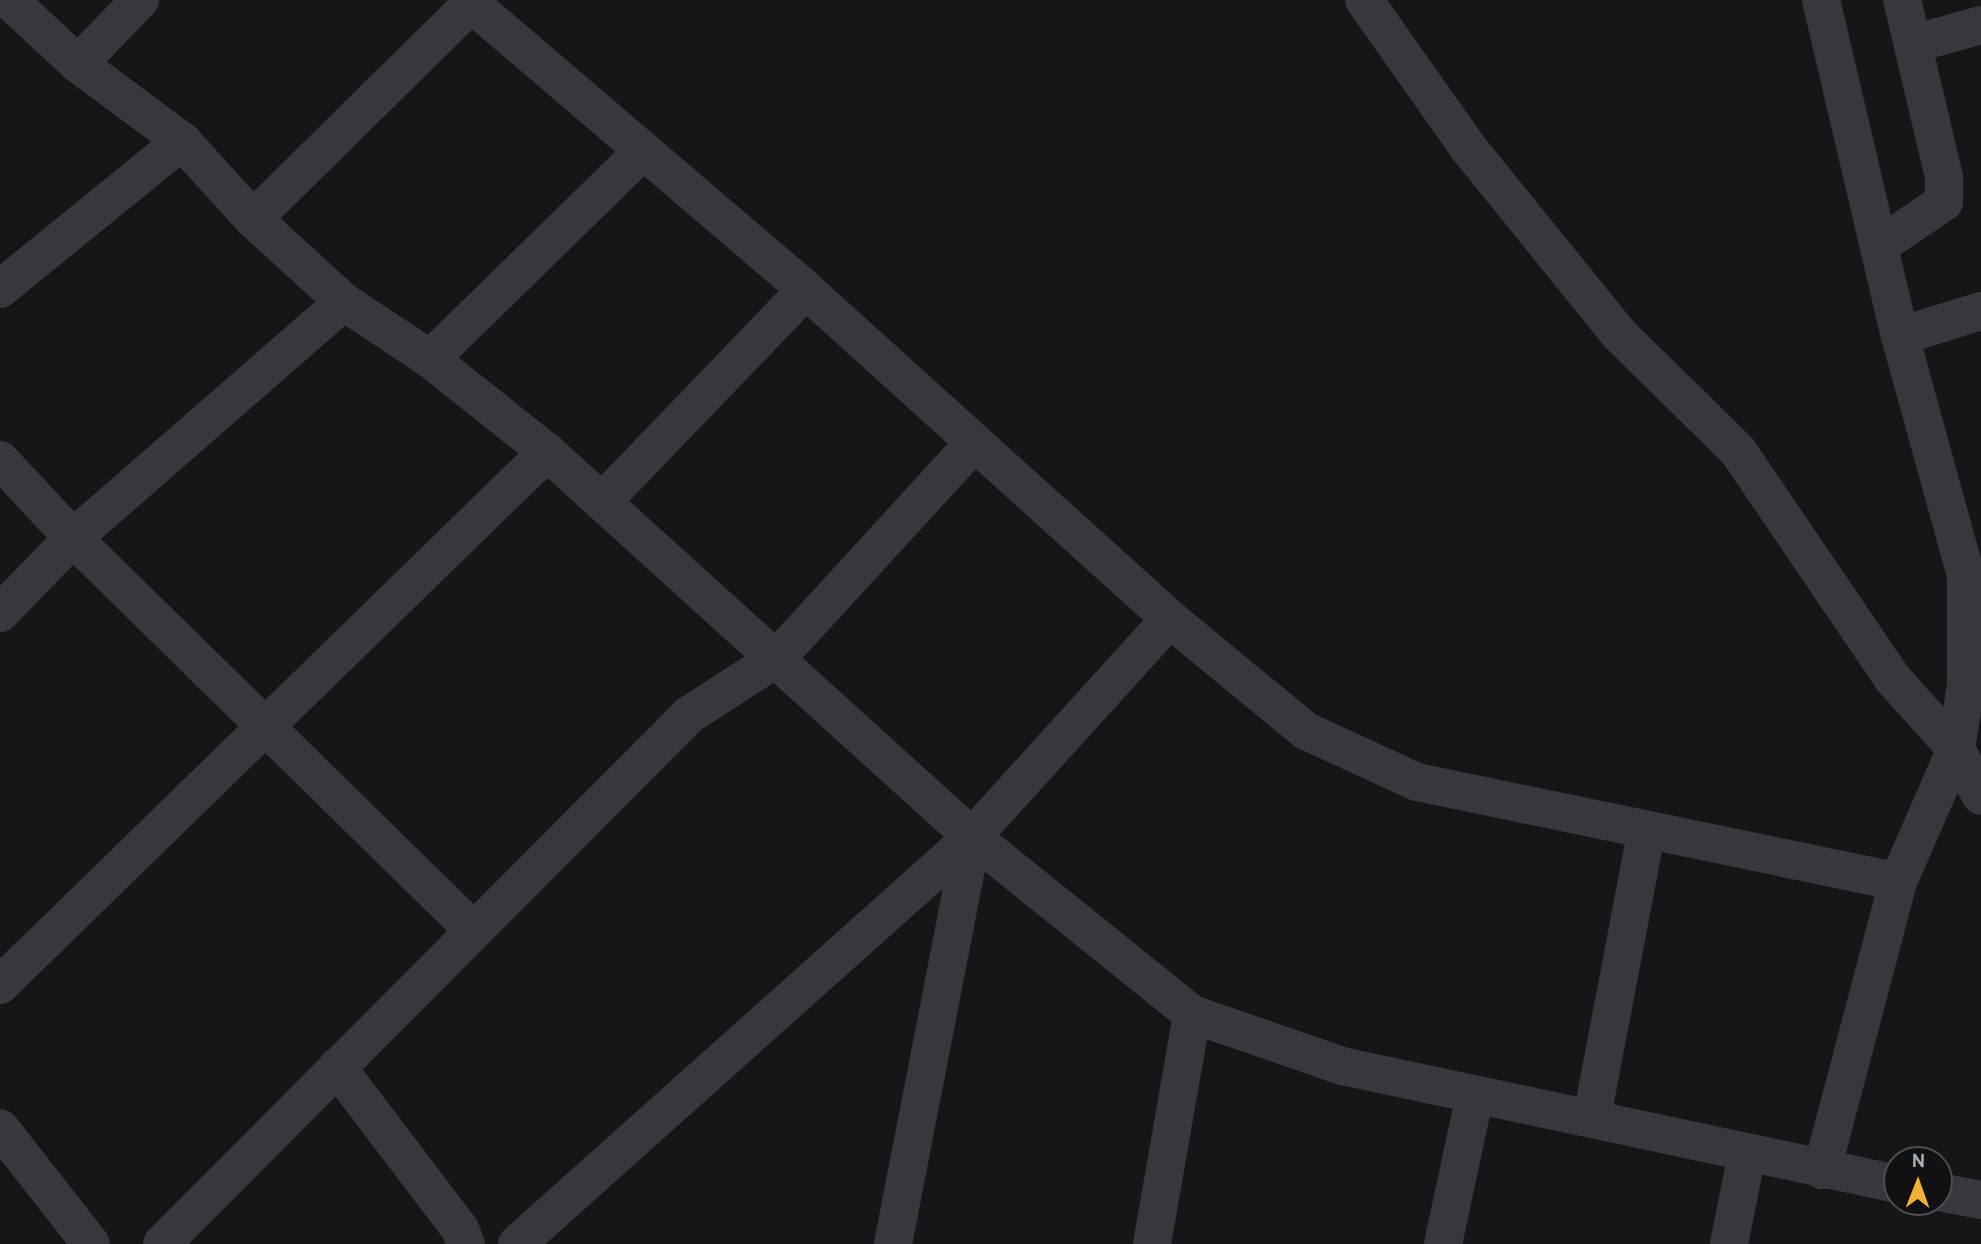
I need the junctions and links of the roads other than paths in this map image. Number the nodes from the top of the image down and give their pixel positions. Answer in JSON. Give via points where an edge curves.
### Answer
{"nodes":[{"id":1,"x":9,"y":0,"type":"edge"},
{"id":2,"x":140,"y":0,"type":"edge"},
{"id":3,"x":1364,"y":0,"type":"edge"},
{"id":4,"x":1821,"y":0,"type":"edge"},
{"id":5,"x":1902,"y":0,"type":"edge"},
{"id":6,"x":469,"y":2,"type":"edge"},
{"id":7,"x":1981,"y":24,"type":"edge"},
{"id":8,"x":1913,"y":44,"type":"junction"},
{"id":9,"x":78,"y":64,"type":"junction"},
{"id":10,"x":182,"y":141,"type":"junction"},
{"id":11,"x":641,"y":153,"type":"junction"},
{"id":12,"x":253,"y":219,"type":"junction"},
{"id":13,"x":1879,"y":246,"type":"junction"},
{"id":14,"x":0,"y":289,"type":"edge"},
{"id":15,"x":806,"y":289,"type":"junction"},
{"id":16,"x":344,"y":302,"type":"junction"},
{"id":17,"x":1981,"y":311,"type":"edge"},
{"id":18,"x":1900,"y":336,"type":"junction"},
{"id":19,"x":430,"y":359,"type":"junction"},
{"id":20,"x":973,"y":444,"type":"junction"},
{"id":21,"x":547,"y":452,"type":"junction"},
{"id":22,"x":0,"y":460,"type":"edge"},
{"id":23,"x":602,"y":502,"type":"junction"},
{"id":24,"x":73,"y":538,"type":"junction"},
{"id":25,"x":1974,"y":573,"type":"edge"},
{"id":26,"x":0,"y":613,"type":"edge"},
{"id":27,"x":1170,"y":619,"type":"junction"},
{"id":28,"x":776,"y":658,"type":"junction"},
{"id":29,"x":266,"y":726,"type":"junction"},
{"id":30,"x":1956,"y":749,"type":"junction"},
{"id":31,"x":1981,"y":796,"type":"edge"},
{"id":32,"x":1647,"y":830,"type":"junction"},
{"id":33,"x":972,"y":837,"type":"junction"},
{"id":34,"x":1898,"y":882,"type":"junction"},
{"id":35,"x":473,"y":930,"type":"junction"},
{"id":36,"x":0,"y":985,"type":"edge"},
{"id":37,"x":1192,"y":1014,"type":"junction"},
{"id":38,"x":337,"y":1067,"type":"junction"},
{"id":39,"x":1475,"y":1095,"type":"junction"},
{"id":40,"x":1592,"y":1117,"type":"junction"},
{"id":41,"x":0,"y":1128,"type":"edge"},
{"id":42,"x":1747,"y":1154,"type":"junction"},
{"id":43,"x":1822,"y":1170,"type":"junction"},
{"id":44,"x":1883,"y":1181,"type":"edge"},
{"id":45,"x":1953,"y":1195,"type":"edge"},
{"id":46,"x":1981,"y":1200,"type":"edge"},
{"id":47,"x":91,"y":1244,"type":"edge"},
{"id":48,"x":162,"y":1244,"type":"edge"},
{"id":49,"x":467,"y":1244,"type":"edge"},
{"id":50,"x":517,"y":1244,"type":"edge"},
{"id":51,"x":893,"y":1244,"type":"edge"},
{"id":52,"x":1152,"y":1244,"type":"edge"},
{"id":53,"x":1443,"y":1244,"type":"edge"},
{"id":54,"x":1729,"y":1244,"type":"edge"}],
"edges":[{"from":1,"to":9,"type":"street"},
{"from":2,"to":9,"type":"street"},
{"from":3,"to":30,"type":"street","via":[[1470,150],[1620,335],[1738,451],[1892,678]]},
{"from":4,"to":13,"type":"street"},
{"from":5,"to":8,"type":"street"},
{"from":6,"to":11,"type":"street"},
{"from":6,"to":12,"type":"street"},
{"from":7,"to":8,"type":"street"},
{"from":8,"to":13,"type":"street","via":[[1944,177],[1944,202]]},
{"from":9,"to":10,"type":"street"},
{"from":10,"to":12,"type":"street"},
{"from":10,"to":14,"type":"street"},
{"from":11,"to":15,"type":"street"},
{"from":11,"to":19,"type":"street"},
{"from":12,"to":16,"type":"street"},
{"from":13,"to":18,"type":"street"},
{"from":15,"to":20,"type":"street"},
{"from":15,"to":23,"type":"street"},
{"from":16,"to":19,"type":"street"},
{"from":16,"to":24,"type":"street"},
{"from":17,"to":18,"type":"street"},
{"from":18,"to":25,"type":"street"},
{"from":19,"to":21,"type":"street"},
{"from":20,"to":27,"type":"street"},
{"from":20,"to":28,"type":"street"},
{"from":21,"to":23,"type":"street"},
{"from":21,"to":29,"type":"street"},
{"from":22,"to":24,"type":"street"},
{"from":23,"to":28,"type":"street"},
{"from":24,"to":26,"type":"street"},
{"from":24,"to":29,"type":"street"},
{"from":25,"to":30,"type":"street"},
{"from":27,"to":32,"type":"street","via":[[1306,731],[1418,782]]},
{"from":27,"to":33,"type":"street"},
{"from":28,"to":33,"type":"street"},
{"from":28,"to":35,"type":"street","via":[[689,715]]},
{"from":29,"to":35,"type":"street"},
{"from":29,"to":36,"type":"street"},
{"from":30,"to":31,"type":"street"},
{"from":30,"to":34,"type":"street"},
{"from":32,"to":34,"type":"street"},
{"from":32,"to":40,"type":"street"},
{"from":33,"to":37,"type":"street"},
{"from":33,"to":50,"type":"street"},
{"from":33,"to":51,"type":"street"},
{"from":34,"to":43,"type":"street"},
{"from":35,"to":38,"type":"street"},
{"from":37,"to":39,"type":"street","via":[[1342,1066]]},
{"from":37,"to":52,"type":"street"},
{"from":38,"to":48,"type":"street"},
{"from":38,"to":49,"type":"street"},
{"from":39,"to":40,"type":"street"},
{"from":39,"to":53,"type":"street"},
{"from":40,"to":42,"type":"street"},
{"from":41,"to":47,"type":"street"},
{"from":42,"to":43,"type":"street"},
{"from":42,"to":54,"type":"street"},
{"from":43,"to":44,"type":"street"},
{"from":45,"to":46,"type":"street"}]}
